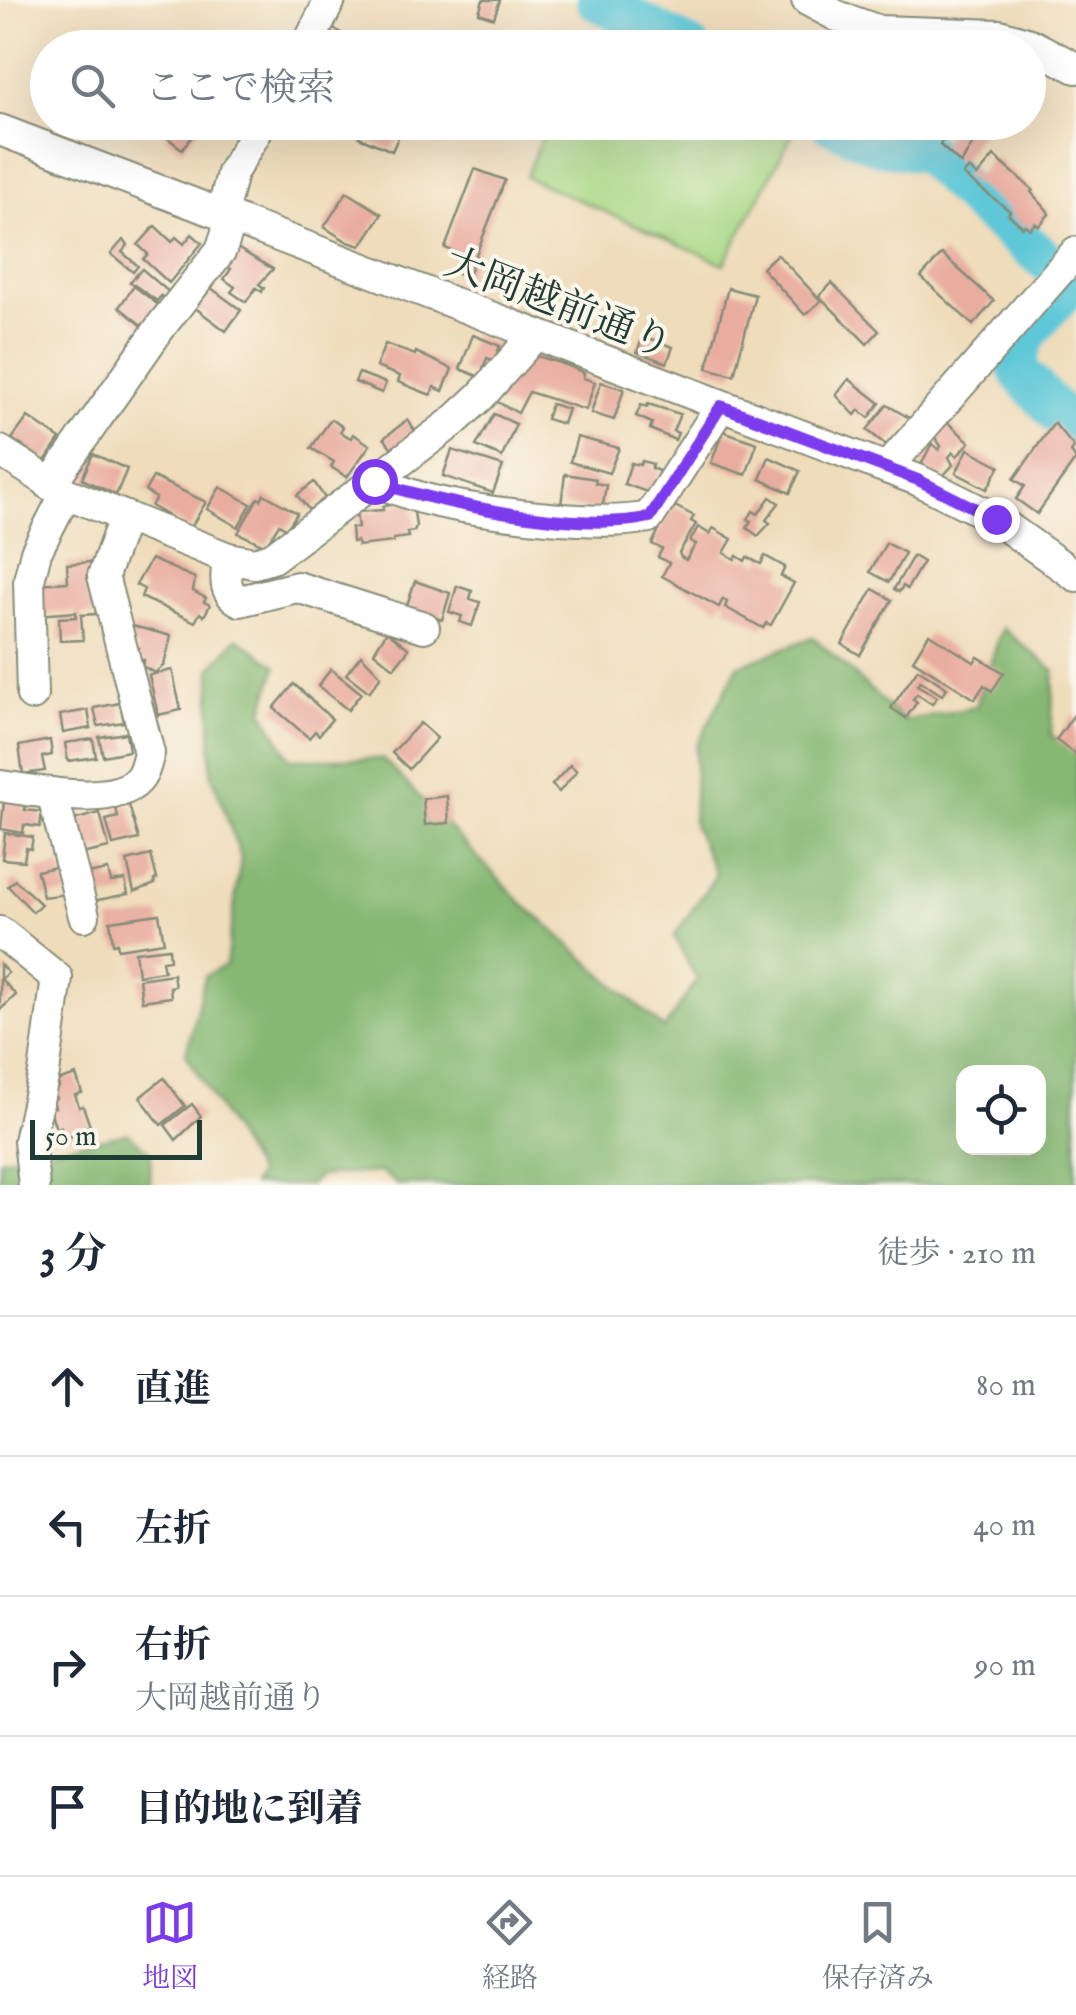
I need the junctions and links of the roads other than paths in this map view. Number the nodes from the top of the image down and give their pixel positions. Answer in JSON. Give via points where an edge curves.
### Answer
{"nodes":[{"id":1,"x":330,"y":0,"type":"edge"},
{"id":2,"x":806,"y":0,"type":"edge"},
{"id":3,"x":315,"y":30,"type":"edge"},
{"id":4,"x":877,"y":30,"type":"edge"},
{"id":5,"x":1046,"y":52,"type":"edge"},
{"id":6,"x":1076,"y":68,"type":"edge"},
{"id":7,"x":0,"y":130,"type":"edge"},
{"id":8,"x":251,"y":140,"type":"edge"},
{"id":9,"x":227,"y":216,"type":"junction"},
{"id":10,"x":1065,"y":265,"type":"edge"},
{"id":11,"x":534,"y":336,"type":"junction"},
{"id":12,"x":721,"y":406,"type":"junction"},
{"id":13,"x":0,"y":451,"type":"edge"},
{"id":14,"x":887,"y":468,"type":"junction"},
{"id":15,"x":374,"y":481,"type":"junction"},
{"id":16,"x":58,"y":489,"type":"junction"},
{"id":17,"x":124,"y":518,"type":"junction"},
{"id":18,"x":228,"y":558,"type":"junction"},
{"id":19,"x":1076,"y":576,"type":"edge"},
{"id":20,"x":424,"y":627,"type":"dead end"},
{"id":21,"x":32,"y":695,"type":"dead end"},
{"id":22,"x":0,"y":786,"type":"edge"},
{"id":23,"x":52,"y":792,"type":"junction"},
{"id":24,"x":84,"y":916,"type":"dead end"},
{"id":25,"x":0,"y":932,"type":"edge"},
{"id":26,"x":34,"y":1185,"type":"edge"}],
"edges":[{"from":1,"to":3,"type":"street"},
{"from":2,"to":4,"type":"street"},
{"from":5,"to":6,"type":"street"},
{"from":7,"to":9,"type":"street","name":"大岡越前通り"},
{"from":8,"to":9,"type":"street","via":[[232,173]]},
{"from":9,"to":11,"type":"street","name":"大岡越前通り"},
{"from":9,"to":16,"type":"street","via":[[221,250],[162,325]]},
{"from":10,"to":14,"type":"street"},
{"from":11,"to":12,"type":"street","name":"大岡越前通り"},
{"from":11,"to":15,"type":"street","via":[[468,409]]},
{"from":12,"to":14,"type":"street","name":"大岡越前通り"},
{"from":12,"to":15,"type":"street","via":[[650,517],[632,521],[471,506]]},
{"from":13,"to":16,"type":"street"},
{"from":14,"to":19,"type":"street","name":"大岡越前通り","via":[[972,505]]},
{"from":15,"to":18,"type":"street","via":[[272,558]]},
{"from":16,"to":17,"type":"street"},
{"from":16,"to":21,"type":"street","via":[[29,580]]},
{"from":17,"to":18,"type":"street"},
{"from":17,"to":23,"type":"street","via":[[103,576],[149,753],[140,779],[124,790],[94,796]]},
{"from":18,"to":20,"type":"street","via":[[225,585],[240,601],[297,587]]},
{"from":22,"to":23,"type":"street"},
{"from":23,"to":24,"type":"street"},
{"from":25,"to":26,"type":"street","via":[[57,978],[29,1142]]}]}
